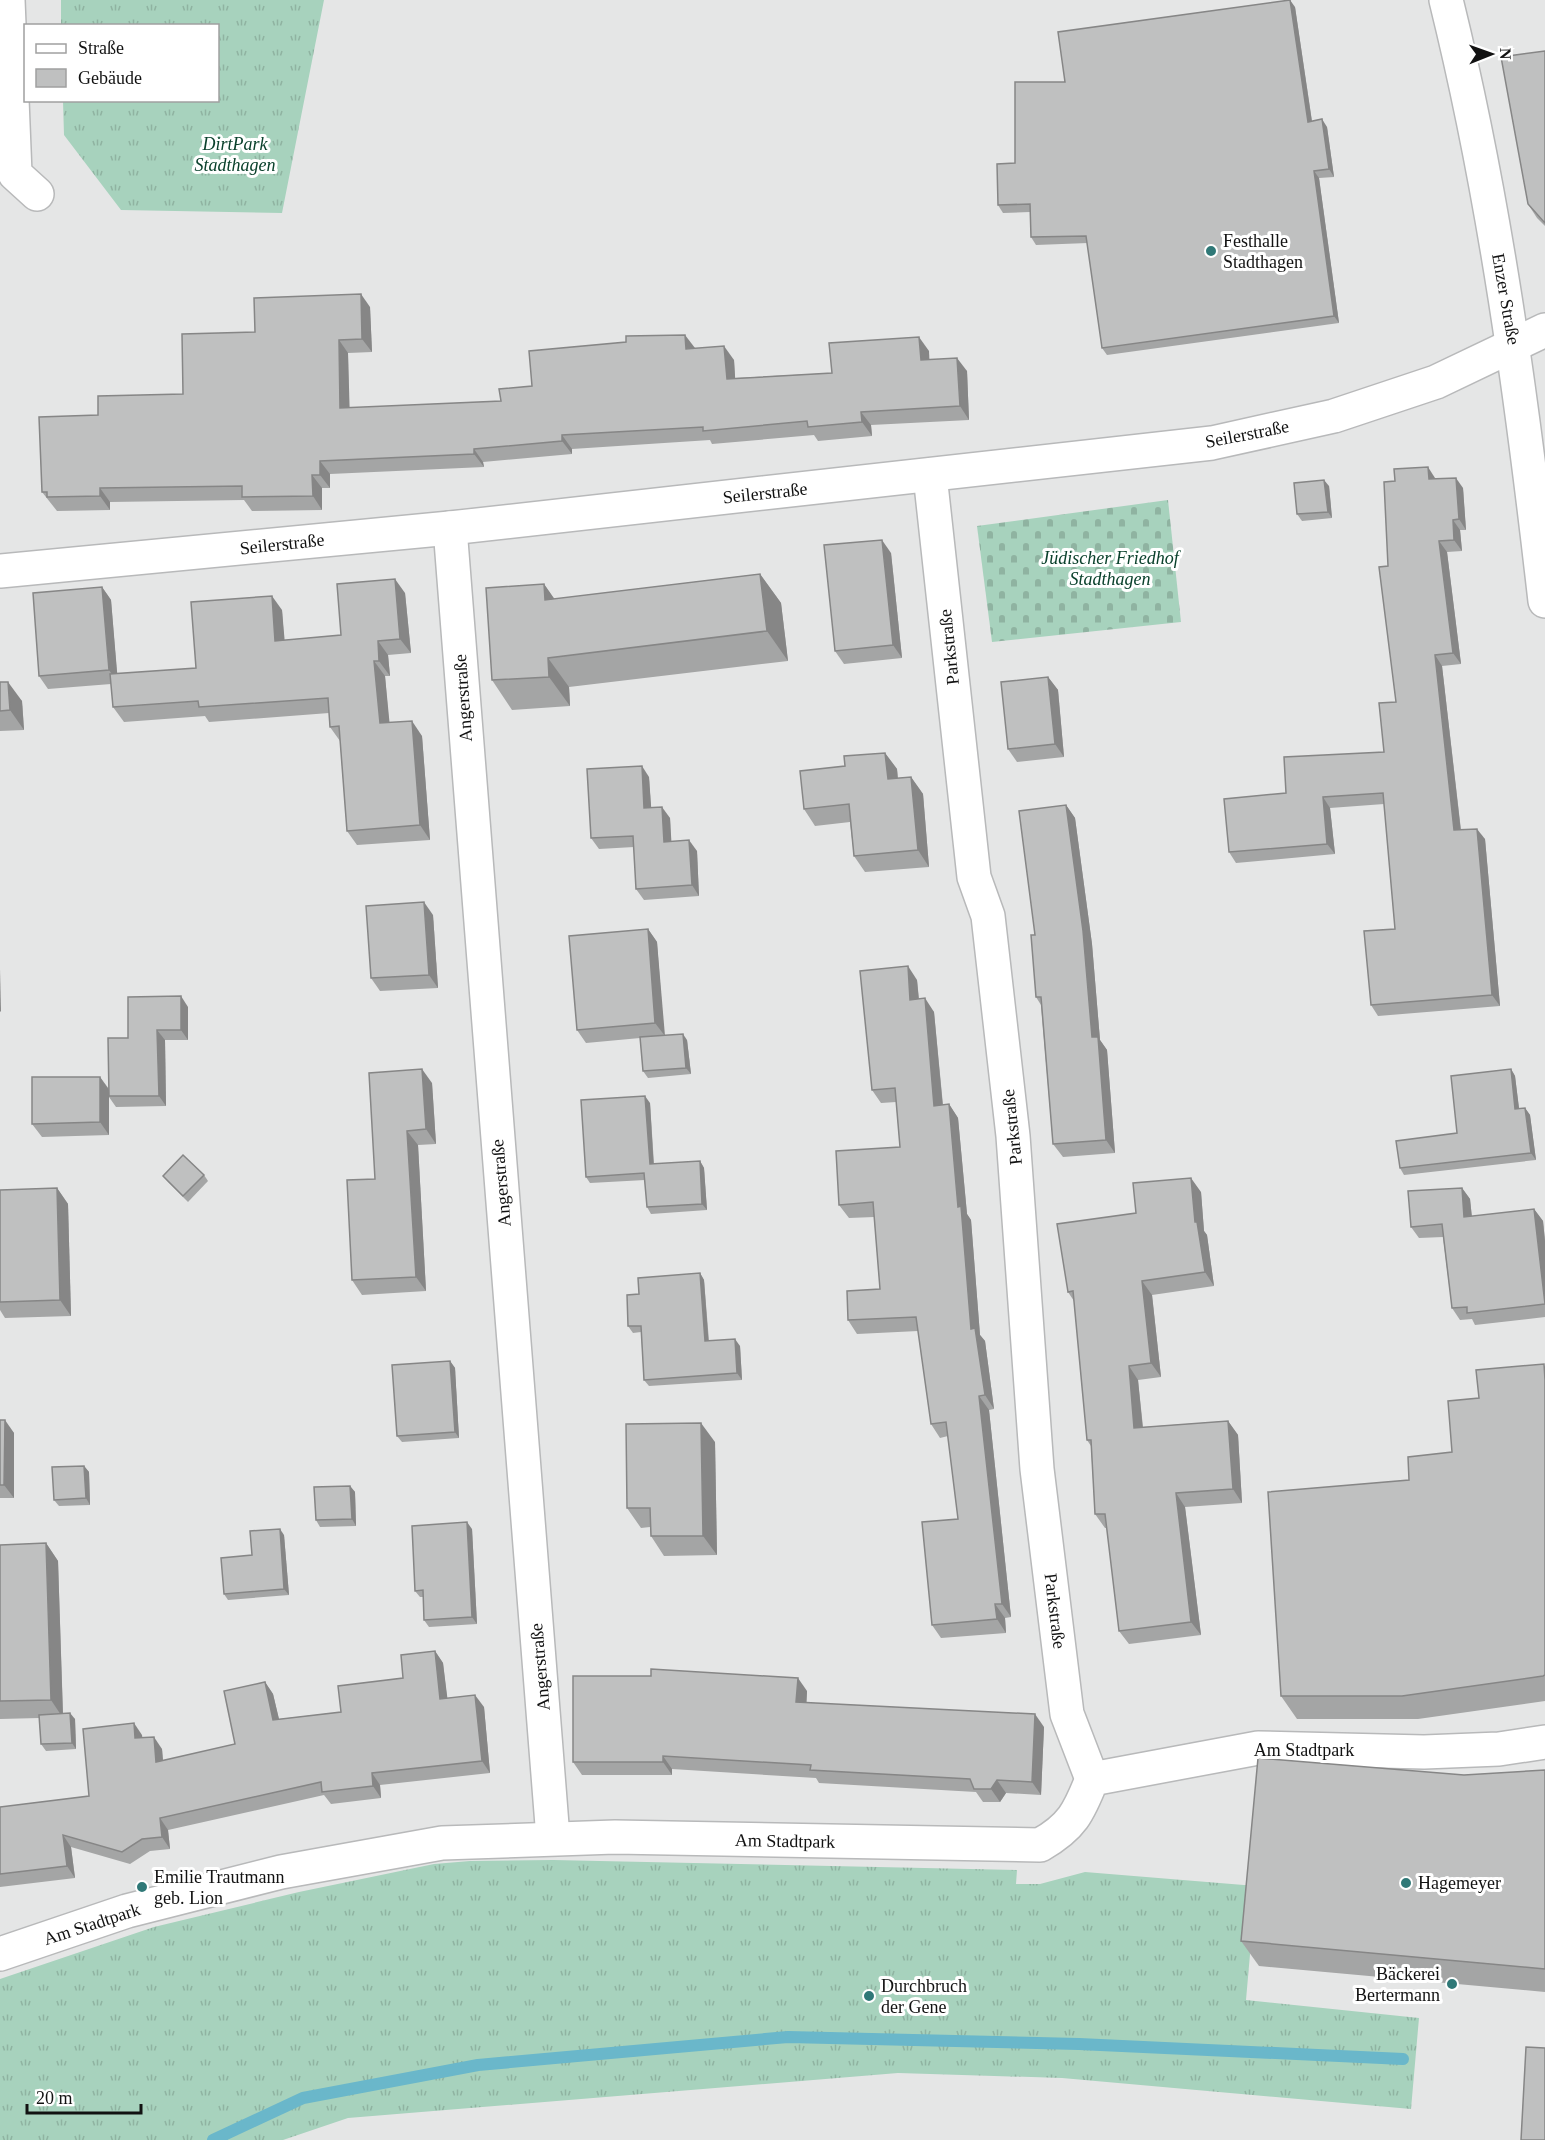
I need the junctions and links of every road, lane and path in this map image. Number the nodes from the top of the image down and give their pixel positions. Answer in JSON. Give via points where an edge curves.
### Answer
{"nodes":[{"id":1,"x":8,"y":0,"type":"edge"},
{"id":2,"x":1446,"y":0,"type":"edge"},
{"id":3,"x":37,"y":194,"type":"dead end"},
{"id":4,"x":1545,"y":330,"type":"edge"},
{"id":5,"x":1514,"y":345,"type":"junction"},
{"id":6,"x":930,"y":475,"type":"junction"},
{"id":7,"x":450,"y":528,"type":"junction"},
{"id":8,"x":0,"y":571,"type":"edge"},
{"id":9,"x":1545,"y":601,"type":"edge"},
{"id":10,"x":1545,"y":1742,"type":"edge"},
{"id":11,"x":1092,"y":1779,"type":"junction"},
{"id":12,"x":553,"y":1838,"type":"junction"},
{"id":13,"x":0,"y":1954,"type":"edge"}],
"edges":[{"from":1,"to":3,"type":"street","via":[[15,174]]},
{"from":2,"to":5,"type":"street","name":"Enzer Straße","via":[[1467,83]]},
{"from":4,"to":5,"type":"street","name":"Seilerstraße"},
{"from":5,"to":6,"type":"street","name":"Seilerstraße","via":[[1436,382],[1334,416],[1212,443]]},
{"from":5,"to":9,"type":"street","name":"Enzer Straße"},
{"from":6,"to":7,"type":"street","name":"Seilerstraße"},
{"from":6,"to":11,"type":"street","name":"Parkstraße","via":[[974,877],[988,916],[1014,1136],[1037,1469],[1067,1714]]},
{"from":7,"to":8,"type":"street","name":"Seilerstraße"},
{"from":7,"to":12,"type":"street","name":"Angerstraße"},
{"from":10,"to":11,"type":"street","name":"Am Stadtpark","via":[[1499,1749],[1424,1752],[1258,1748]]},
{"from":11,"to":12,"type":"street","name":"Am Stadtpark","via":[[1063,1832],[1040,1845]]},
{"from":12,"to":13,"type":"street","name":"Am Stadtpark","via":[[442,1843],[281,1872],[127,1911]]}]}
